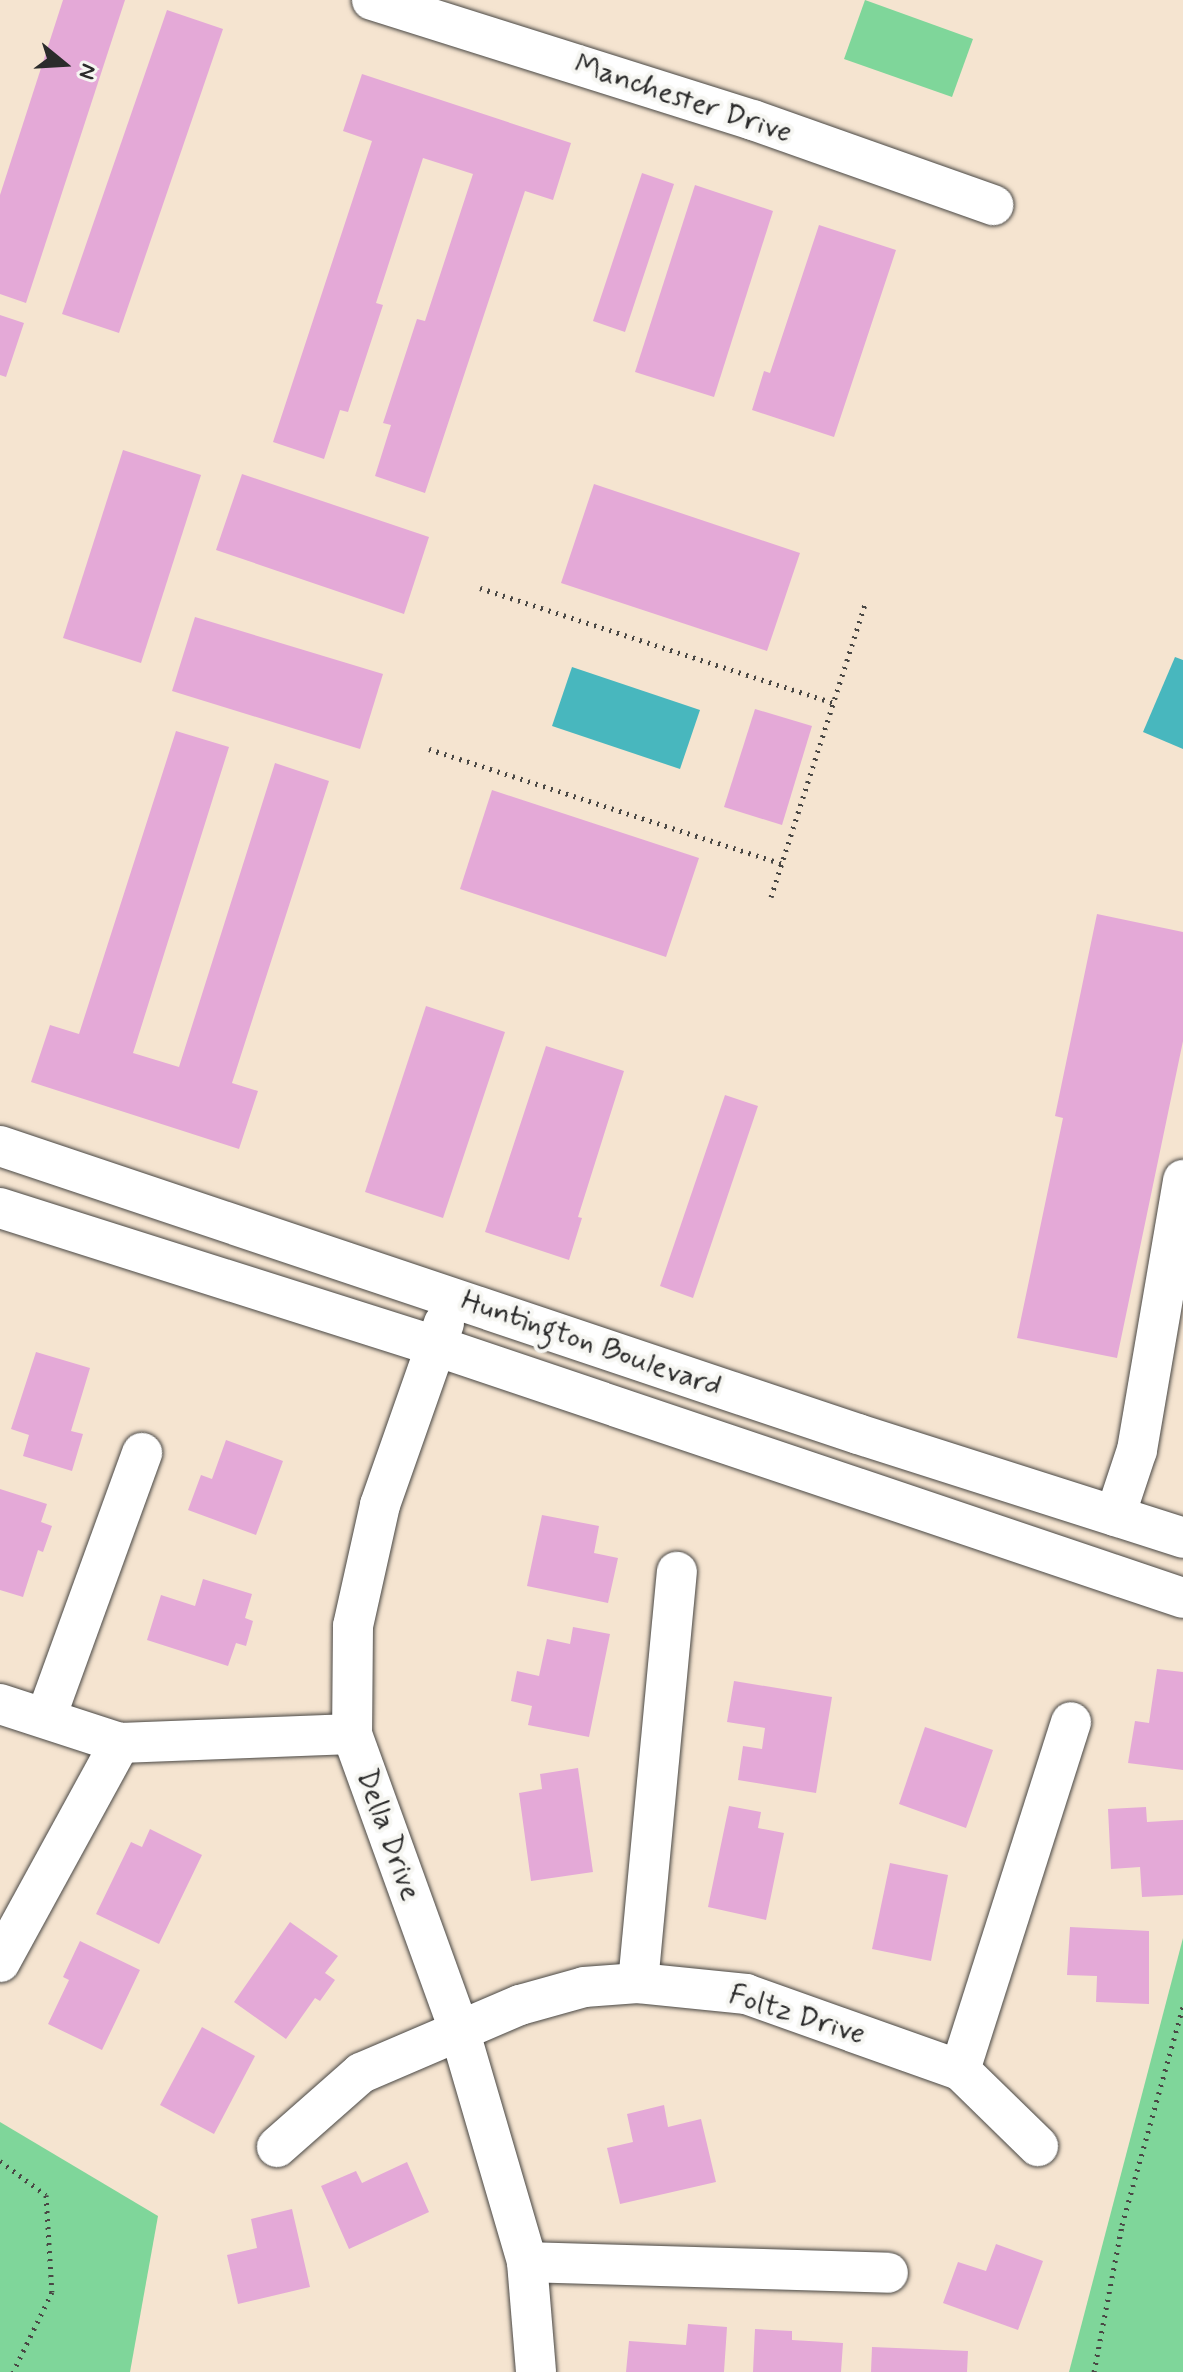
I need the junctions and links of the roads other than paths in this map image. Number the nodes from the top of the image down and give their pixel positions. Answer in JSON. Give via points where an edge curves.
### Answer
{"nodes":[{"id":1,"x":372,"y":0,"type":"edge"},
{"id":2,"x":993,"y":205,"type":"dead end"},
{"id":3,"x":0,"y":1146,"type":"edge"},
{"id":4,"x":1183,"y":1180,"type":"edge"},
{"id":5,"x":0,"y":1208,"type":"edge"},
{"id":6,"x":453,"y":1297,"type":"junction"},
{"id":7,"x":436,"y":1346,"type":"junction"},
{"id":8,"x":142,"y":1453,"type":"dead end"},
{"id":9,"x":1115,"y":1516,"type":"junction"},
{"id":10,"x":1183,"y":1538,"type":"edge"},
{"id":11,"x":677,"y":1572,"type":"dead end"},
{"id":12,"x":1183,"y":1598,"type":"edge"},
{"id":13,"x":0,"y":1704,"type":"edge"},
{"id":14,"x":46,"y":1717,"type":"junction"},
{"id":15,"x":1071,"y":1722,"type":"dead end"},
{"id":16,"x":352,"y":1734,"type":"junction"},
{"id":17,"x":120,"y":1743,"type":"junction"},
{"id":18,"x":0,"y":1962,"type":"edge"},
{"id":19,"x":638,"y":1983,"type":"junction"},
{"id":20,"x":459,"y":2029,"type":"junction"},
{"id":21,"x":960,"y":2070,"type":"junction"},
{"id":22,"x":1038,"y":2146,"type":"dead end"},
{"id":23,"x":277,"y":2147,"type":"dead end"},
{"id":24,"x":527,"y":2262,"type":"junction"},
{"id":25,"x":888,"y":2273,"type":"dead end"},
{"id":26,"x":536,"y":2372,"type":"edge"}],
"edges":[{"from":1,"to":2,"type":"street","name":"Manchester Drive","via":[[753,120]]},
{"from":3,"to":6,"type":"street","name":"Huntington Boulevard"},
{"from":4,"to":9,"type":"street","via":[[1137,1450]]},
{"from":5,"to":7,"type":"street","name":"Huntington Boulevard"},
{"from":6,"to":7,"type":"street","name":"Della Drive"},
{"from":6,"to":9,"type":"street","name":"Huntington Boulevard"},
{"from":7,"to":12,"type":"street","name":"Huntington Boulevard"},
{"from":7,"to":16,"type":"street","name":"Della Drive","via":[[380,1505],[353,1626]]},
{"from":8,"to":14,"type":"street"},
{"from":9,"to":10,"type":"street","name":"Huntington Boulevard"},
{"from":11,"to":19,"type":"street"},
{"from":13,"to":14,"type":"street"},
{"from":14,"to":17,"type":"street"},
{"from":15,"to":21,"type":"street"},
{"from":16,"to":17,"type":"street"},
{"from":16,"to":20,"type":"street","name":"Della Drive"},
{"from":17,"to":18,"type":"street"},
{"from":19,"to":20,"type":"street","name":"Foltz Drive","via":[[584,1987]]},
{"from":19,"to":21,"type":"street","name":"Foltz Drive","via":[[746,1994]]},
{"from":20,"to":23,"type":"street","name":"Foltz Drive","via":[[361,2073]]},
{"from":20,"to":24,"type":"street","name":"Della Drive"},
{"from":21,"to":22,"type":"street","name":"Foltz Drive"},
{"from":24,"to":25,"type":"street"},
{"from":24,"to":26,"type":"street","name":"Della Drive"}]}
